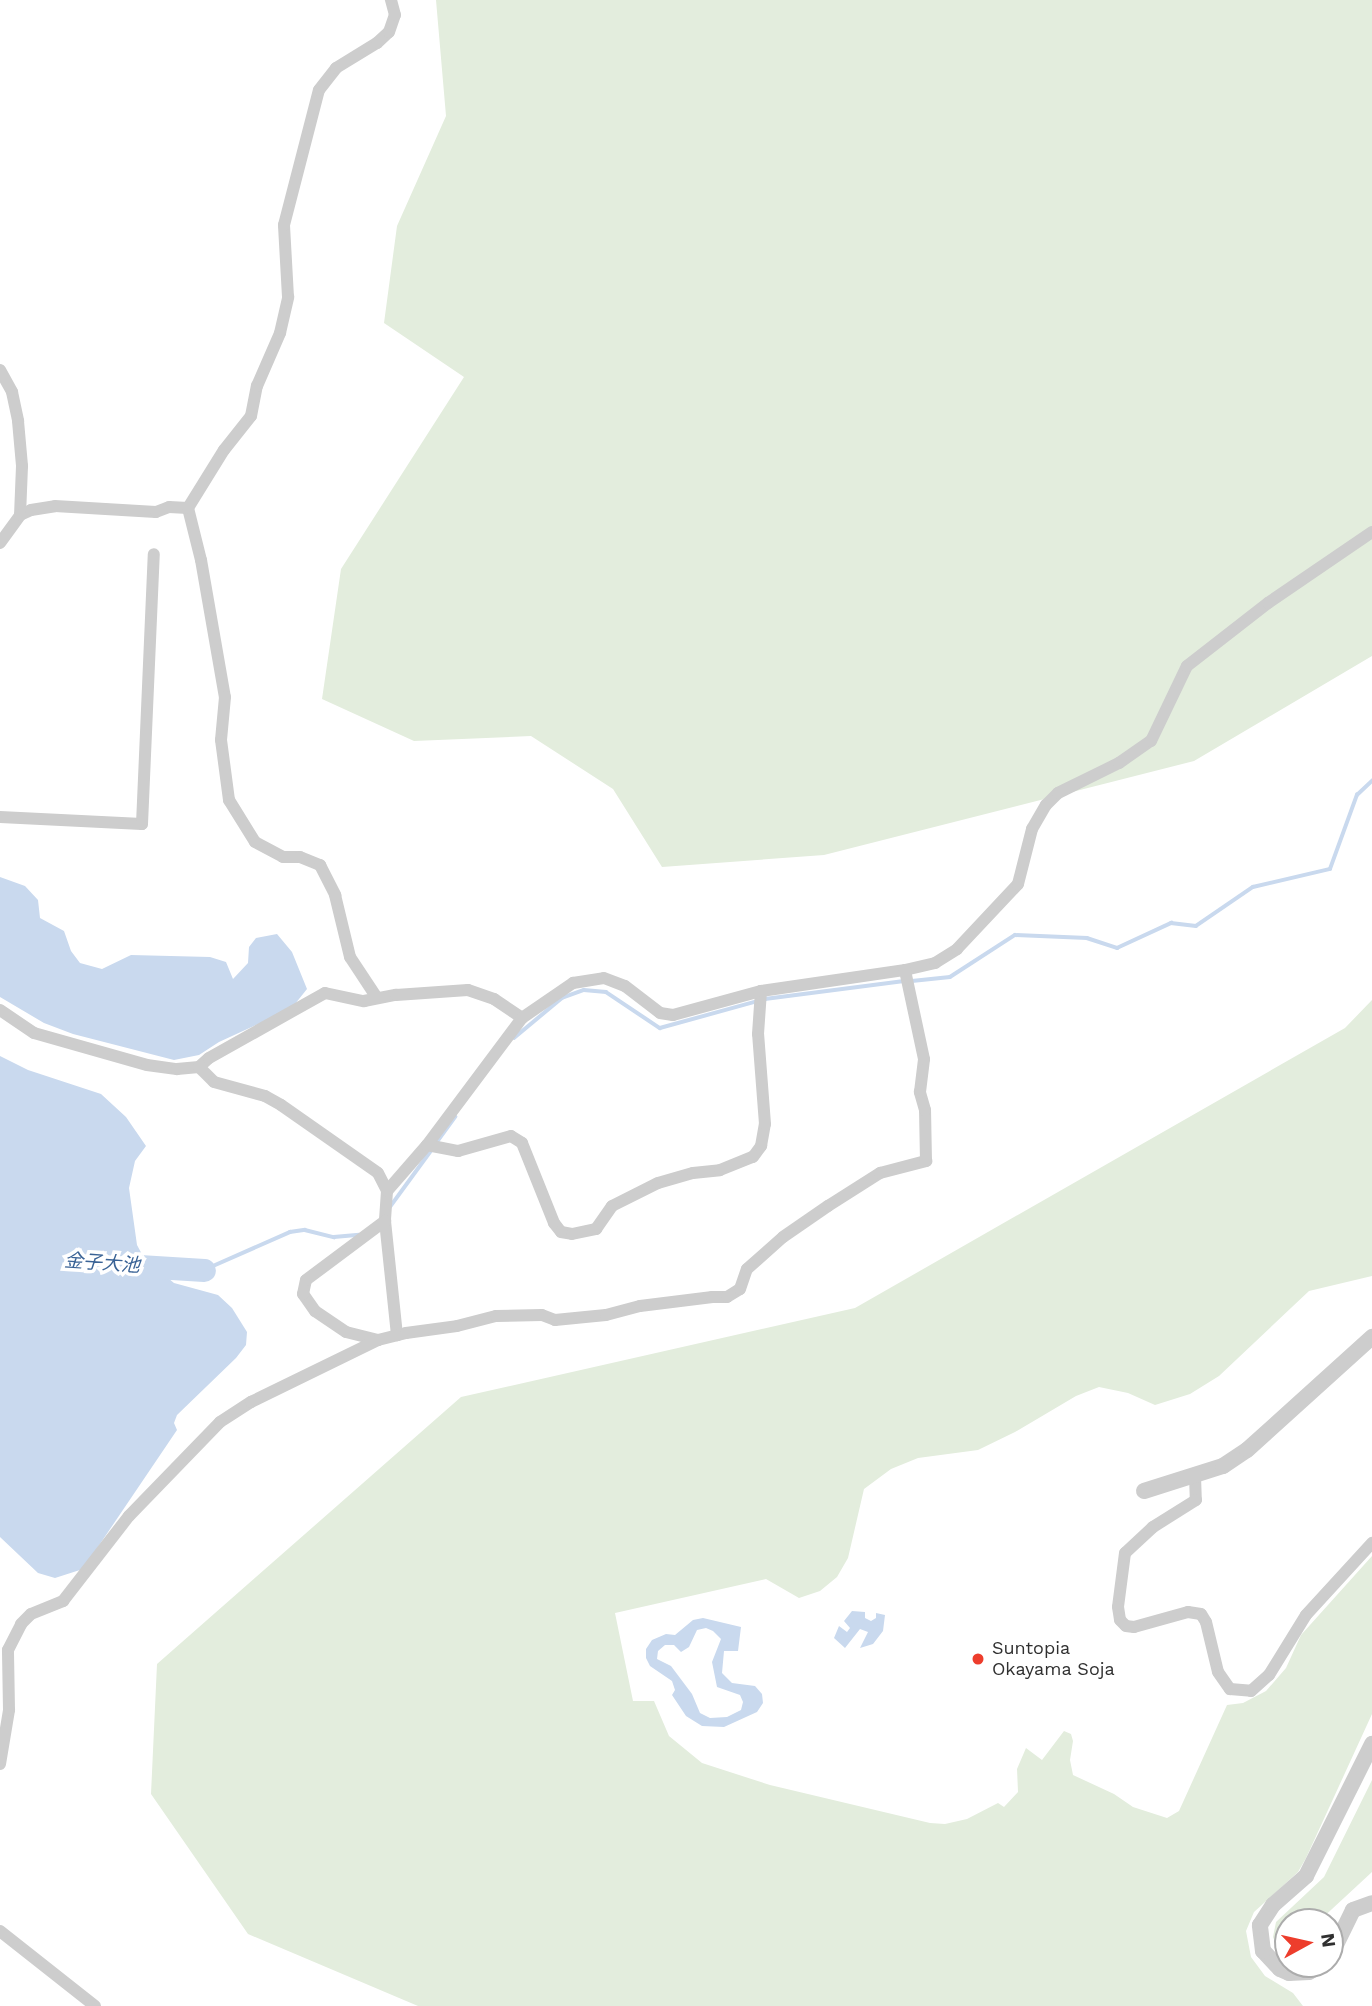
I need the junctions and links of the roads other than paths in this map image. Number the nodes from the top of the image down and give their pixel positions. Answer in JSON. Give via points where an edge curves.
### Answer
{"nodes":[{"id":1,"x":391,"y":0,"type":"edge"},
{"id":2,"x":0,"y":370,"type":"edge"},
{"id":3,"x":188,"y":508,"type":"junction"},
{"id":4,"x":20,"y":515,"type":"junction"},
{"id":5,"x":1372,"y":531,"type":"edge"},
{"id":6,"x":0,"y":543,"type":"edge"},
{"id":7,"x":154,"y":554,"type":"dead end"},
{"id":8,"x":0,"y":817,"type":"edge"},
{"id":9,"x":905,"y":970,"type":"junction"},
{"id":10,"x":761,"y":991,"type":"junction"},
{"id":11,"x":377,"y":998,"type":"junction"},
{"id":12,"x":0,"y":1010,"type":"edge"},
{"id":13,"x":522,"y":1018,"type":"junction"},
{"id":14,"x":199,"y":1067,"type":"junction"},
{"id":15,"x":427,"y":1145,"type":"junction"},
{"id":16,"x":387,"y":1191,"type":"junction"},
{"id":17,"x":385,"y":1221,"type":"junction"},
{"id":18,"x":397,"y":1335,"type":"junction"},
{"id":19,"x":1372,"y":1337,"type":"edge"},
{"id":20,"x":378,"y":1340,"type":"junction"},
{"id":21,"x":1195,"y":1476,"type":"junction"},
{"id":22,"x":1144,"y":1491,"type":"dead end"},
{"id":23,"x":1372,"y":1543,"type":"edge"},
{"id":24,"x":1372,"y":1744,"type":"edge"},
{"id":25,"x":1,"y":1750,"type":"edge"},
{"id":26,"x":0,"y":1764,"type":"edge"},
{"id":27,"x":1372,"y":1903,"type":"edge"},
{"id":28,"x":1344,"y":1928,"type":"edge"},
{"id":29,"x":0,"y":1931,"type":"edge"},
{"id":30,"x":1274,"y":1963,"type":"edge"},
{"id":31,"x":95,"y":2006,"type":"edge"}],
"edges":[{"from":1,"to":3,"type":"street","via":[[395,15],[389,32],[336,68],[319,90],[284,225],[288,297],[280,333],[257,386],[251,416]]},
{"from":2,"to":4,"type":"street","via":[[12,392],[18,421]]},
{"from":3,"to":4,"type":"street","via":[[156,512],[55,506]]},
{"from":3,"to":11,"type":"street","via":[[225,697],[221,740],[229,800],[255,842],[283,857],[320,864],[335,895],[350,957]]},
{"from":4,"to":6,"type":"street"},
{"from":5,"to":9,"type":"street","via":[[1186,666],[1151,741],[1119,763],[1058,793],[1046,805],[1032,829],[1018,884],[980,927],[935,963]]},
{"from":7,"to":8,"type":"street","via":[[142,824]]},
{"from":9,"to":10,"type":"street"},
{"from":9,"to":18,"type":"street","via":[[924,1059],[920,1092],[926,1161],[880,1173],[783,1237],[747,1269],[740,1289],[727,1297],[555,1320],[542,1315],[496,1316]]},
{"from":10,"to":13,"type":"street","via":[[673,1015],[660,1013],[625,986],[604,978],[573,983]]},
{"from":10,"to":15,"type":"street","via":[[758,1034],[765,1124],[754,1157],[720,1170],[659,1183],[612,1206],[596,1228],[572,1234],[561,1232],[554,1223],[522,1143],[511,1136],[458,1151]]},
{"from":11,"to":13,"type":"street","via":[[468,990],[494,999]]},
{"from":11,"to":14,"type":"street","via":[[364,1001],[325,993]]},
{"from":12,"to":14,"type":"street","via":[[34,1032],[71,1044],[148,1065]]},
{"from":13,"to":15,"type":"street"},
{"from":14,"to":16,"type":"street","via":[[214,1082],[265,1096],[310,1123],[378,1173]]},
{"from":15,"to":16,"type":"street"},
{"from":16,"to":17,"type":"street"},
{"from":17,"to":18,"type":"street"},
{"from":17,"to":20,"type":"street","via":[[306,1280],[303,1294],[315,1311],[346,1332]]},
{"from":18,"to":20,"type":"street"},
{"from":19,"to":21,"type":"street","via":[[1247,1450],[1223,1466]]},
{"from":20,"to":25,"type":"street","via":[[220,1422],[129,1516],[63,1601],[31,1614],[21,1624],[8,1650],[9,1710]]},
{"from":21,"to":22,"type":"street"},
{"from":21,"to":23,"type":"street","via":[[1196,1500],[1153,1527],[1125,1553],[1120,1620],[1134,1627],[1188,1612],[1201,1614],[1218,1672],[1230,1689],[1251,1690],[1269,1675],[1306,1615]]},
{"from":24,"to":30,"type":"street","via":[[1306,1877],[1273,1905],[1260,1926],[1263,1951]]},
{"from":25,"to":26,"type":"street"},
{"from":27,"to":28,"type":"street","via":[[1353,1910]]},
{"from":29,"to":31,"type":"street"}]}
